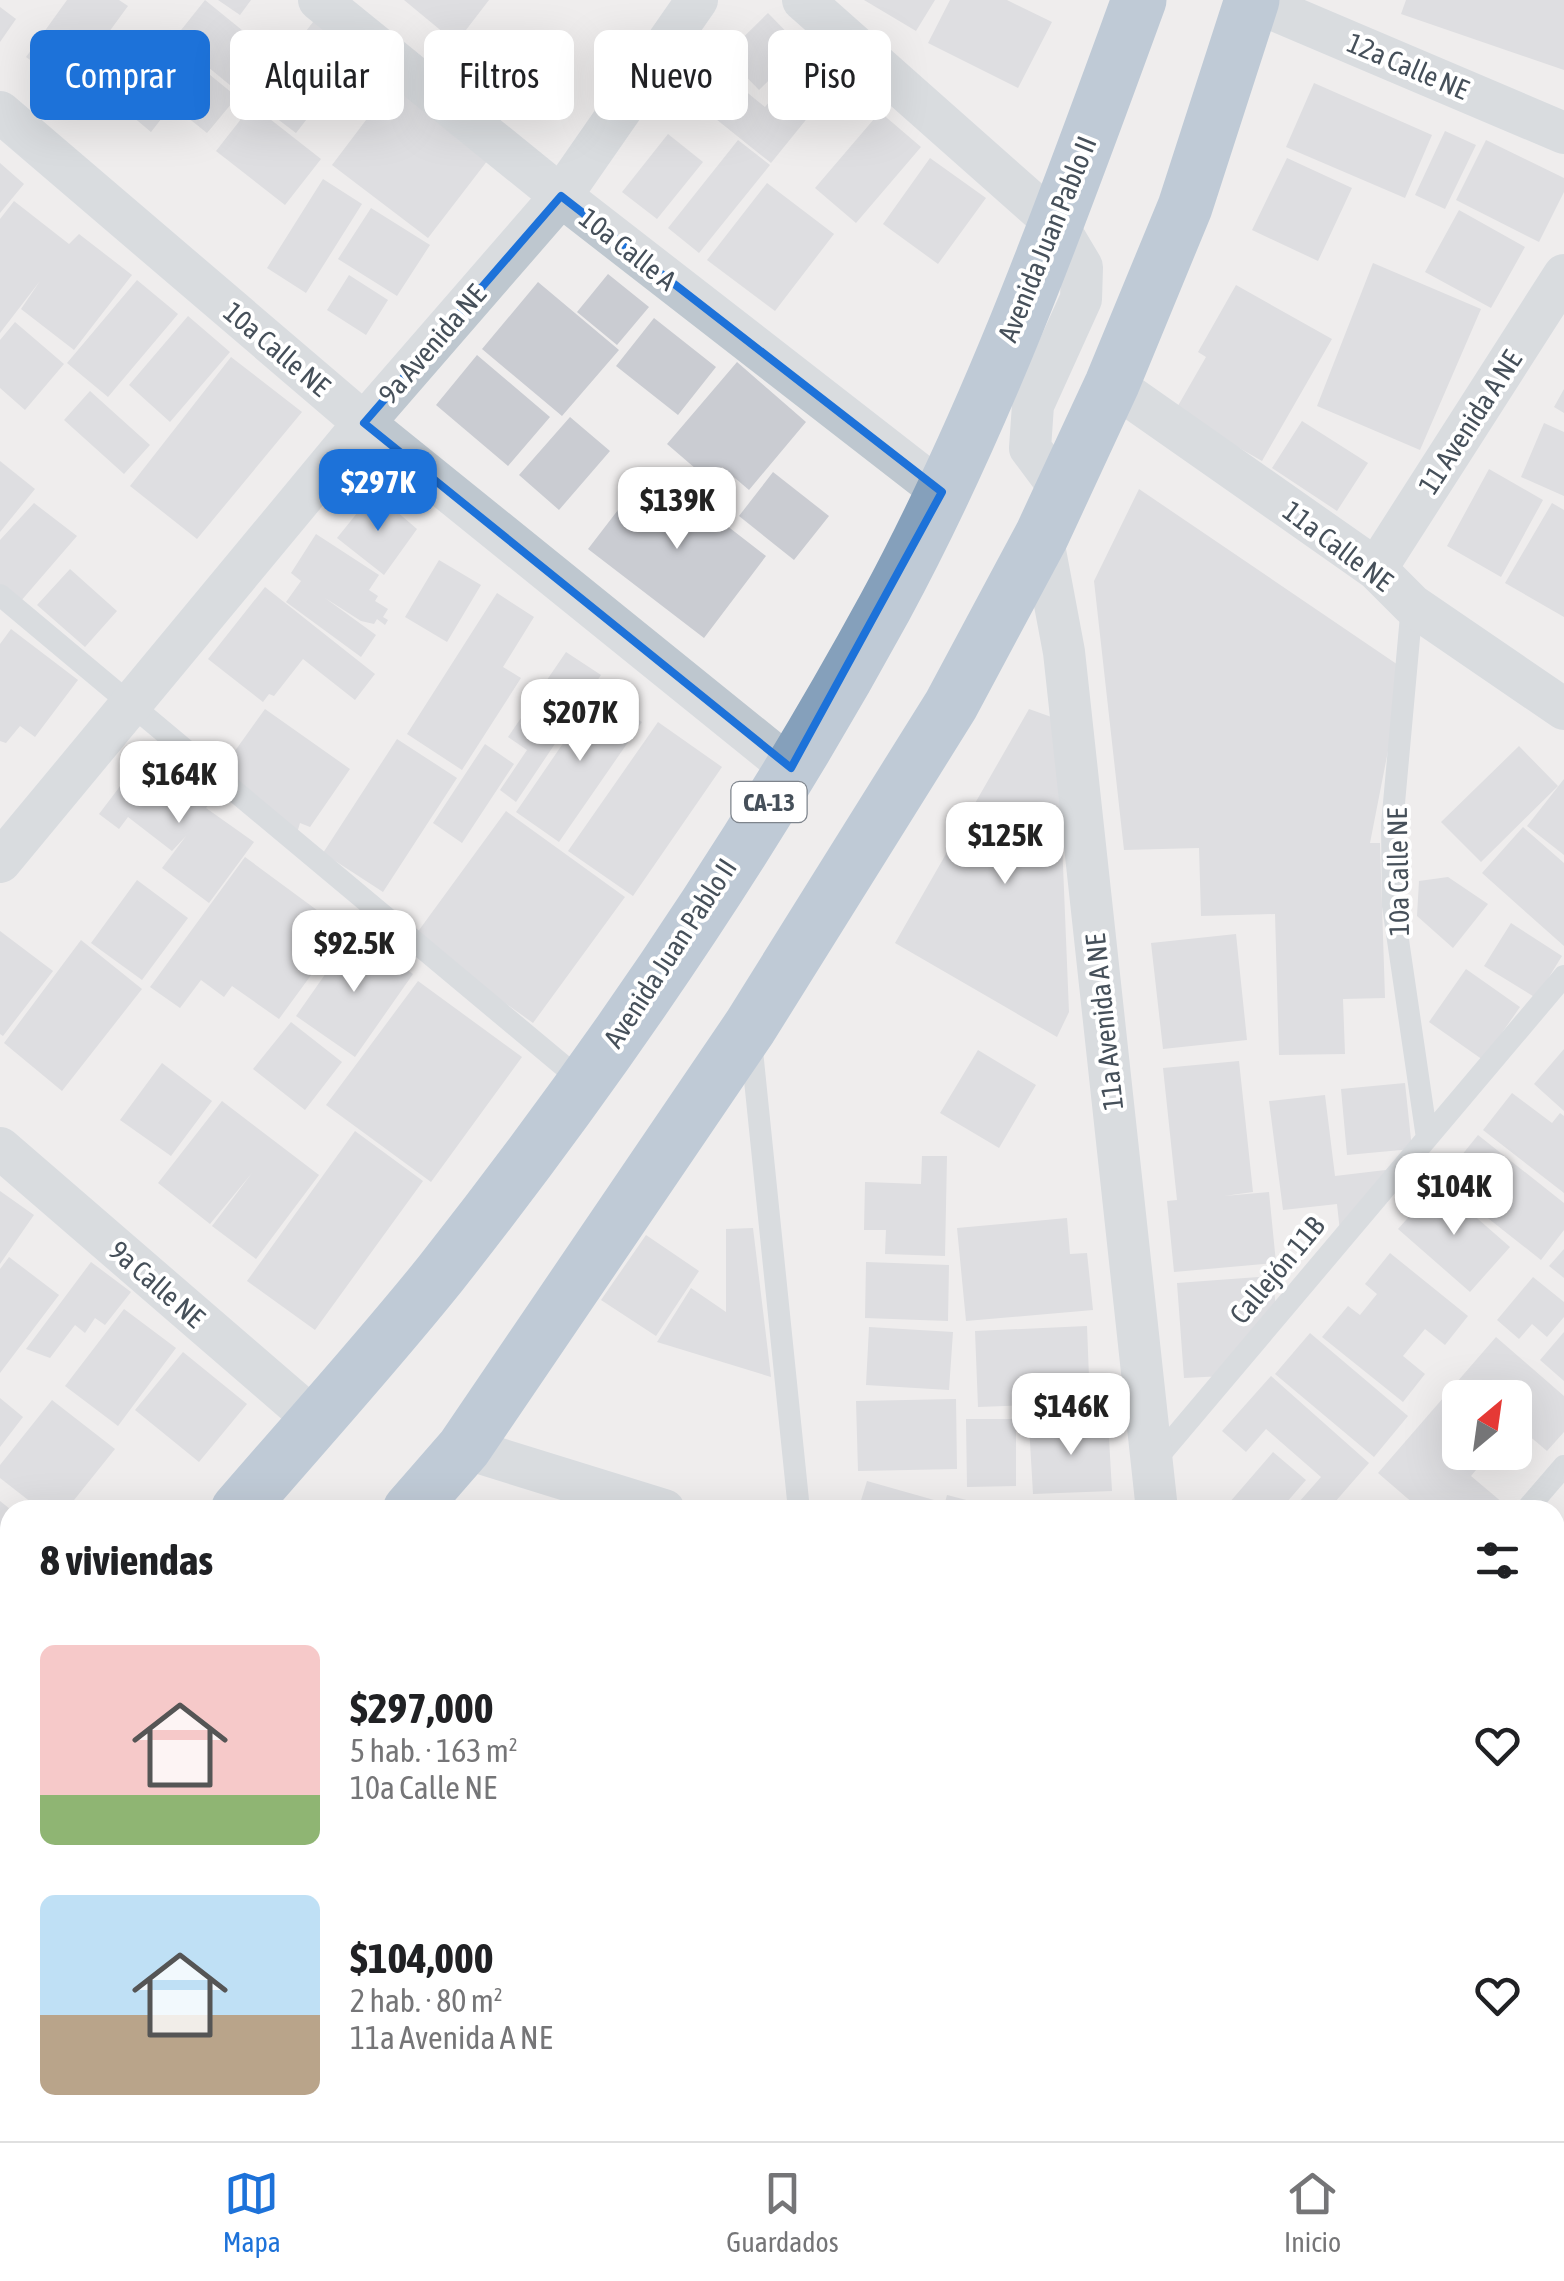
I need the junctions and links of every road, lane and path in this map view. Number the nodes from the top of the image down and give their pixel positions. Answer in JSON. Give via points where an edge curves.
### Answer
{"nodes":[{"id":1,"x":319,"y":0,"type":"edge"},
{"id":2,"x":697,"y":0,"type":"edge"},
{"id":3,"x":802,"y":0,"type":"edge"},
{"id":4,"x":1139,"y":0,"type":"edge"},
{"id":5,"x":1251,"y":0,"type":"edge"},
{"id":6,"x":0,"y":112,"type":"edge"},
{"id":7,"x":1564,"y":132,"type":"edge"},
{"id":8,"x":561,"y":196,"type":"junction"},
{"id":9,"x":1056,"y":226,"type":"junction"},
{"id":10,"x":1564,"y":275,"type":"edge"},
{"id":11,"x":1112,"y":384,"type":"junction"},
{"id":12,"x":364,"y":423,"type":"junction"},
{"id":13,"x":942,"y":492,"type":"junction"},
{"id":14,"x":1052,"y":513,"type":"junction"},
{"id":15,"x":1376,"y":570,"type":"junction"},
{"id":16,"x":0,"y":595,"type":"edge"},
{"id":17,"x":1412,"y":605,"type":"junction"},
{"id":18,"x":130,"y":703,"type":"junction"},
{"id":19,"x":1564,"y":708,"type":"edge"},
{"id":20,"x":791,"y":768,"type":"junction"},
{"id":21,"x":0,"y":862,"type":"edge"},
{"id":22,"x":1564,"y":976,"type":"edge"},
{"id":23,"x":750,"y":1027,"type":"junction"},
{"id":24,"x":584,"y":1083,"type":"junction"},
{"id":25,"x":1427,"y":1138,"type":"junction"},
{"id":26,"x":0,"y":1148,"type":"edge"},
{"id":27,"x":315,"y":1420,"type":"junction"},
{"id":28,"x":464,"y":1448,"type":"junction"},
{"id":29,"x":1152,"y":1464,"type":"junction"},
{"id":30,"x":1564,"y":1466,"type":"edge"},
{"id":31,"x":247,"y":1500,"type":"edge"},
{"id":32,"x":419,"y":1500,"type":"edge"},
{"id":33,"x":632,"y":1500,"type":"edge"},
{"id":34,"x":798,"y":1500,"type":"edge"},
{"id":35,"x":1157,"y":1500,"type":"edge"},
{"id":36,"x":1535,"y":1500,"type":"edge"}],
"edges":[{"from":1,"to":8,"type":"street","name":"10a Calle A"},
{"from":2,"to":8,"type":"street","name":"9a Avenida NE"},
{"from":3,"to":9,"type":"street"},
{"from":4,"to":9,"type":"highway","name":"Avenida Juan Pablo II","number":"CA-13"},
{"from":5,"to":7,"type":"street","name":"12a Calle NE"},
{"from":5,"to":11,"type":"highway","via":[[1185,207]]},
{"from":6,"to":12,"type":"street","name":"10a Calle NE"},
{"from":8,"to":12,"type":"street","name":"9a Avenida NE"},
{"from":8,"to":13,"type":"street","name":"10a Calle A"},
{"from":9,"to":13,"type":"highway","name":"Avenida Juan Pablo II","number":"CA-13"},
{"from":9,"to":14,"type":"street","via":[[1082,267],[1081,299],[1033,405],[1030,448]]},
{"from":10,"to":15,"type":"street","name":"11 Avenida A NE"},
{"from":11,"to":14,"type":"highway"},
{"from":11,"to":15,"type":"street","name":"11a Calle NE"},
{"from":12,"to":18,"type":"street","name":"9a Avenida NE"},
{"from":12,"to":20,"type":"street","name":"10a Calle NE"},
{"from":13,"to":20,"type":"highway","name":"Avenida Juan Pablo II","number":"CA-13"},
{"from":14,"to":23,"type":"highway","via":[[951,705]]},
{"from":14,"to":29,"type":"street","name":"11a Avenida A NE"},
{"from":15,"to":17,"type":"street","name":"11a Calle NE"},
{"from":16,"to":18,"type":"lane"},
{"from":17,"to":19,"type":"street","name":"11a Calle NE"},
{"from":17,"to":25,"type":"lane","name":"10a Calle NE","via":[[1392,825],[1394,906]]},
{"from":18,"to":21,"type":"street","name":"9a Avenida NE"},
{"from":18,"to":24,"type":"lane"},
{"from":20,"to":24,"type":"highway","name":"Avenida Juan Pablo II","number":"CA-13"},
{"from":22,"to":25,"type":"lane","name":"Callejón 11B"},
{"from":23,"to":28,"type":"highway"},
{"from":23,"to":34,"type":"lane"},
{"from":24,"to":27,"type":"highway","name":"Avenida Juan Pablo II","number":"CA-13","via":[[439,1275]]},
{"from":25,"to":29,"type":"lane","name":"Callejón 11B"},
{"from":26,"to":27,"type":"street","name":"9a Calle NE"},
{"from":27,"to":31,"type":"highway","name":"Avenida Juan Pablo II","number":"CA-13"},
{"from":28,"to":32,"type":"highway"},
{"from":28,"to":33,"type":"street"},
{"from":29,"to":35,"type":"street","name":"11a Avenida A NE"},
{"from":30,"to":36,"type":"lane"}]}
